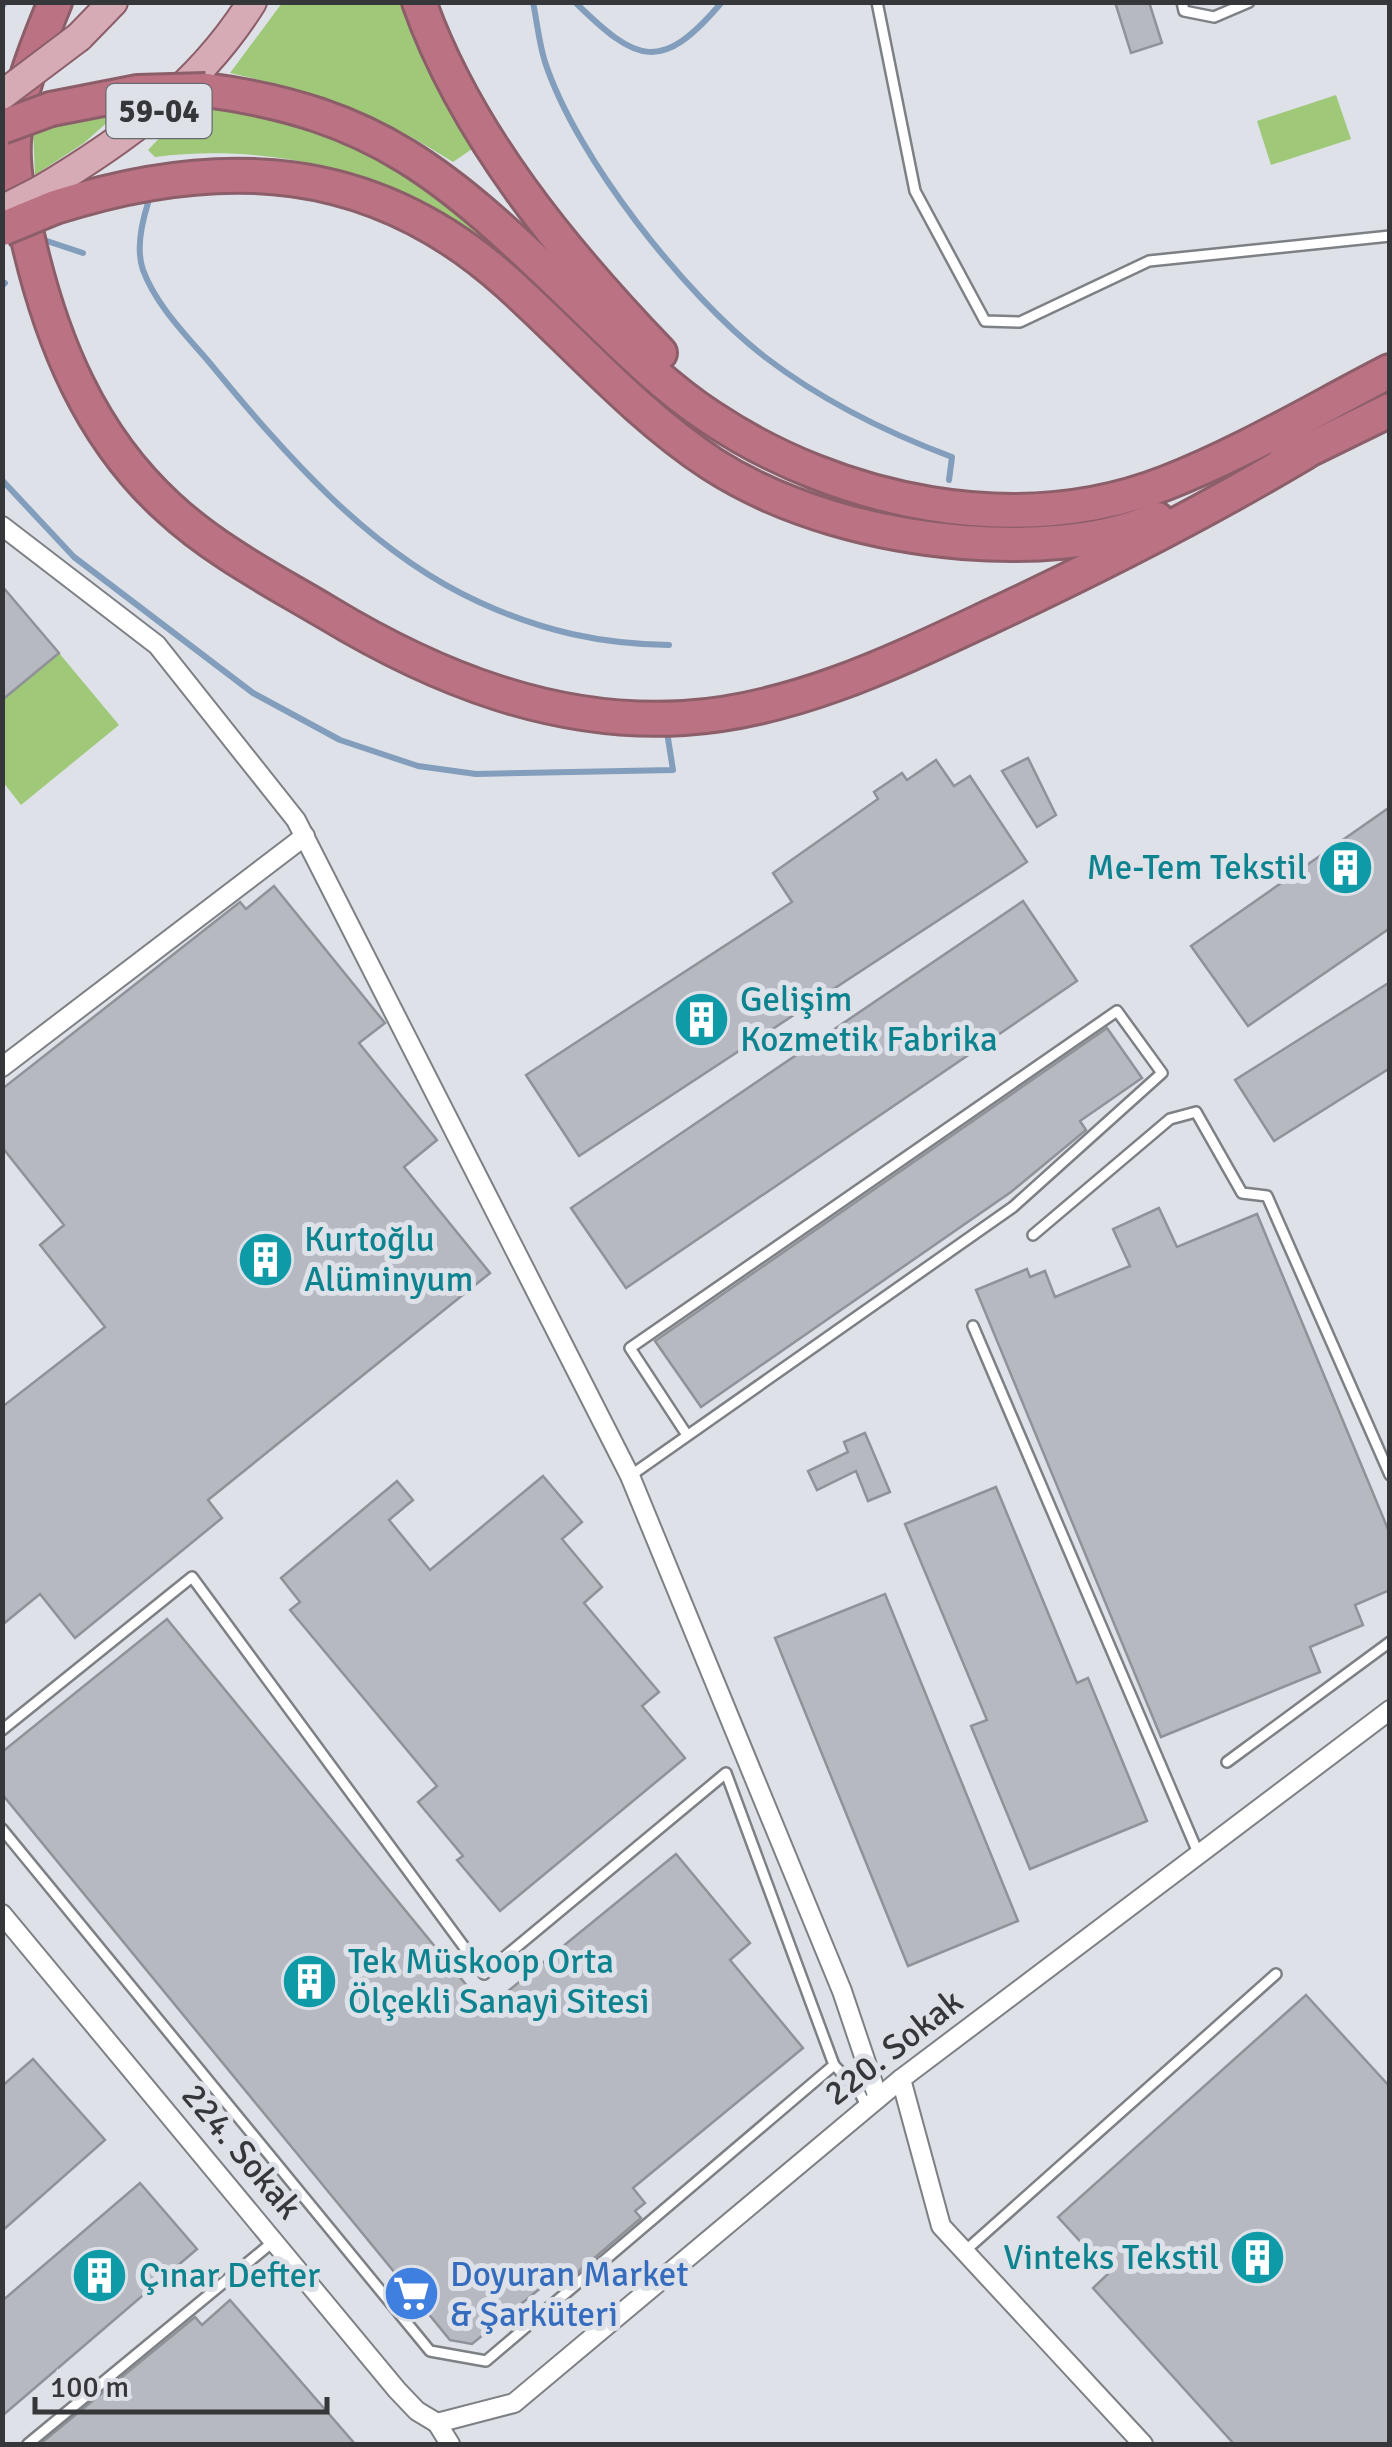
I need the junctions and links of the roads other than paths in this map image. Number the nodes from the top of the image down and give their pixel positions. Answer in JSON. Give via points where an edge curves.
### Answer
{"nodes":[{"id":1,"x":55,"y":2,"type":"edge"},
{"id":2,"x":113,"y":2,"type":"edge"},
{"id":3,"x":252,"y":2,"type":"edge"},
{"id":4,"x":419,"y":2,"type":"edge"},
{"id":5,"x":877,"y":2,"type":"edge"},
{"id":6,"x":1182,"y":2,"type":"edge"},
{"id":7,"x":1249,"y":2,"type":"edge"},
{"id":8,"x":2,"y":95,"type":"edge"},
{"id":9,"x":2,"y":127,"type":"edge"},
{"id":10,"x":47,"y":199,"type":"junction"},
{"id":11,"x":2,"y":210,"type":"edge"},
{"id":12,"x":2,"y":229,"type":"edge"},
{"id":13,"x":1390,"y":236,"type":"edge"},
{"id":14,"x":1390,"y":371,"type":"edge"},
{"id":15,"x":1390,"y":410,"type":"edge"},
{"id":16,"x":1304,"y":453,"type":"junction"},
{"id":17,"x":817,"y":475,"type":"junction"},
{"id":18,"x":2,"y":526,"type":"edge"},
{"id":19,"x":305,"y":836,"type":"junction"},
{"id":20,"x":2,"y":1067,"type":"edge"},
{"id":21,"x":1033,"y":1235,"type":"dead end"},
{"id":22,"x":973,"y":1326,"type":"dead end"},
{"id":23,"x":687,"y":1436,"type":"junction"},
{"id":24,"x":1390,"y":1475,"type":"edge"},
{"id":25,"x":630,"y":1476,"type":"junction"},
{"id":26,"x":1390,"y":1642,"type":"edge"},
{"id":27,"x":1390,"y":1710,"type":"edge"},
{"id":28,"x":2,"y":1730,"type":"edge"},
{"id":29,"x":1228,"y":1762,"type":"dead end"},
{"id":30,"x":2,"y":1828,"type":"edge"},
{"id":31,"x":1198,"y":1855,"type":"junction"},
{"id":32,"x":2,"y":1914,"type":"edge"},
{"id":33,"x":1276,"y":1974,"type":"dead end"},
{"id":34,"x":834,"y":2065,"type":"junction"},
{"id":35,"x":900,"y":2079,"type":"junction"},
{"id":36,"x":872,"y":2103,"type":"junction"},
{"id":37,"x":274,"y":2241,"type":"junction"},
{"id":38,"x":965,"y":2251,"type":"junction"},
{"id":39,"x":437,"y":2422,"type":"junction"},
{"id":40,"x":28,"y":2444,"type":"edge"},
{"id":41,"x":450,"y":2444,"type":"edge"},
{"id":42,"x":1143,"y":2444,"type":"edge"}],
"edges":[{"from":1,"to":16,"type":"highway","via":[[22,97],[14,144],[44,308],[82,397],[118,452],[166,506],[225,552],[408,658],[474,687],[592,714],[688,718],[853,680],[1112,558]]},
{"from":2,"to":8,"type":"main road","bridge":true},
{"from":3,"to":10,"type":"main road","number":"59-04","via":[[204,68],[163,108]]},
{"from":4,"to":17,"type":"highway","via":[[478,125],[612,298],[685,380]]},
{"from":5,"to":13,"type":"lane","via":[[914,191],[985,321],[1020,322],[1149,261]]},
{"from":6,"to":7,"type":"lane","via":[[1184,11],[1214,17]]},
{"from":9,"to":17,"type":"highway","bridge":true,"via":[[51,109],[138,92],[206,90],[309,110],[406,152],[470,198],[635,356],[708,416]]},
{"from":10,"to":11,"type":"main road","number":"59-04","bridge":true},
{"from":10,"to":12,"type":"highway","bridge":true},
{"from":10,"to":16,"type":"highway","via":[[194,174],[261,174],[391,206],[459,244],[506,281],[636,405],[715,466],[805,508],[888,531],[986,544],[1142,526]]},
{"from":14,"to":17,"type":"highway","via":[[1209,464],[1128,495],[987,508],[872,493]]},
{"from":15,"to":16,"type":"highway"},
{"from":18,"to":19,"type":"street","via":[[157,645]]},
{"from":19,"to":20,"type":"street"},
{"from":19,"to":25,"type":"street"},
{"from":21,"to":24,"type":"lane","via":[[1170,1118],[1196,1112],[1242,1194],[1267,1196]]},
{"from":22,"to":31,"type":"lane"},
{"from":23,"to":23,"type":"lane","via":[[1013,1207],[1162,1073],[1117,1011],[630,1348]]},
{"from":23,"to":25,"type":"lane"},
{"from":25,"to":36,"type":"street","via":[[842,1990]]},
{"from":26,"to":29,"type":"lane"},
{"from":27,"to":31,"type":"street","name":"220. Sokak"},
{"from":28,"to":34,"type":"lane","via":[[192,1577],[484,1974],[726,1772]]},
{"from":30,"to":34,"type":"lane","via":[[430,2351],[486,2360]]},
{"from":31,"to":35,"type":"street","name":"220. Sokak"},
{"from":32,"to":37,"type":"street","name":"224. Sokak"},
{"from":33,"to":38,"type":"lane"},
{"from":34,"to":36,"type":"lane"},
{"from":35,"to":36,"type":"street","name":"220. Sokak"},
{"from":35,"to":38,"type":"street","via":[[941,2226]]},
{"from":36,"to":39,"type":"street","name":"220. Sokak","via":[[514,2404]]},
{"from":37,"to":39,"type":"street","name":"224. Sokak","via":[[396,2390]]},
{"from":37,"to":40,"type":"lane"},
{"from":38,"to":42,"type":"street"},
{"from":39,"to":41,"type":"street"}]}
